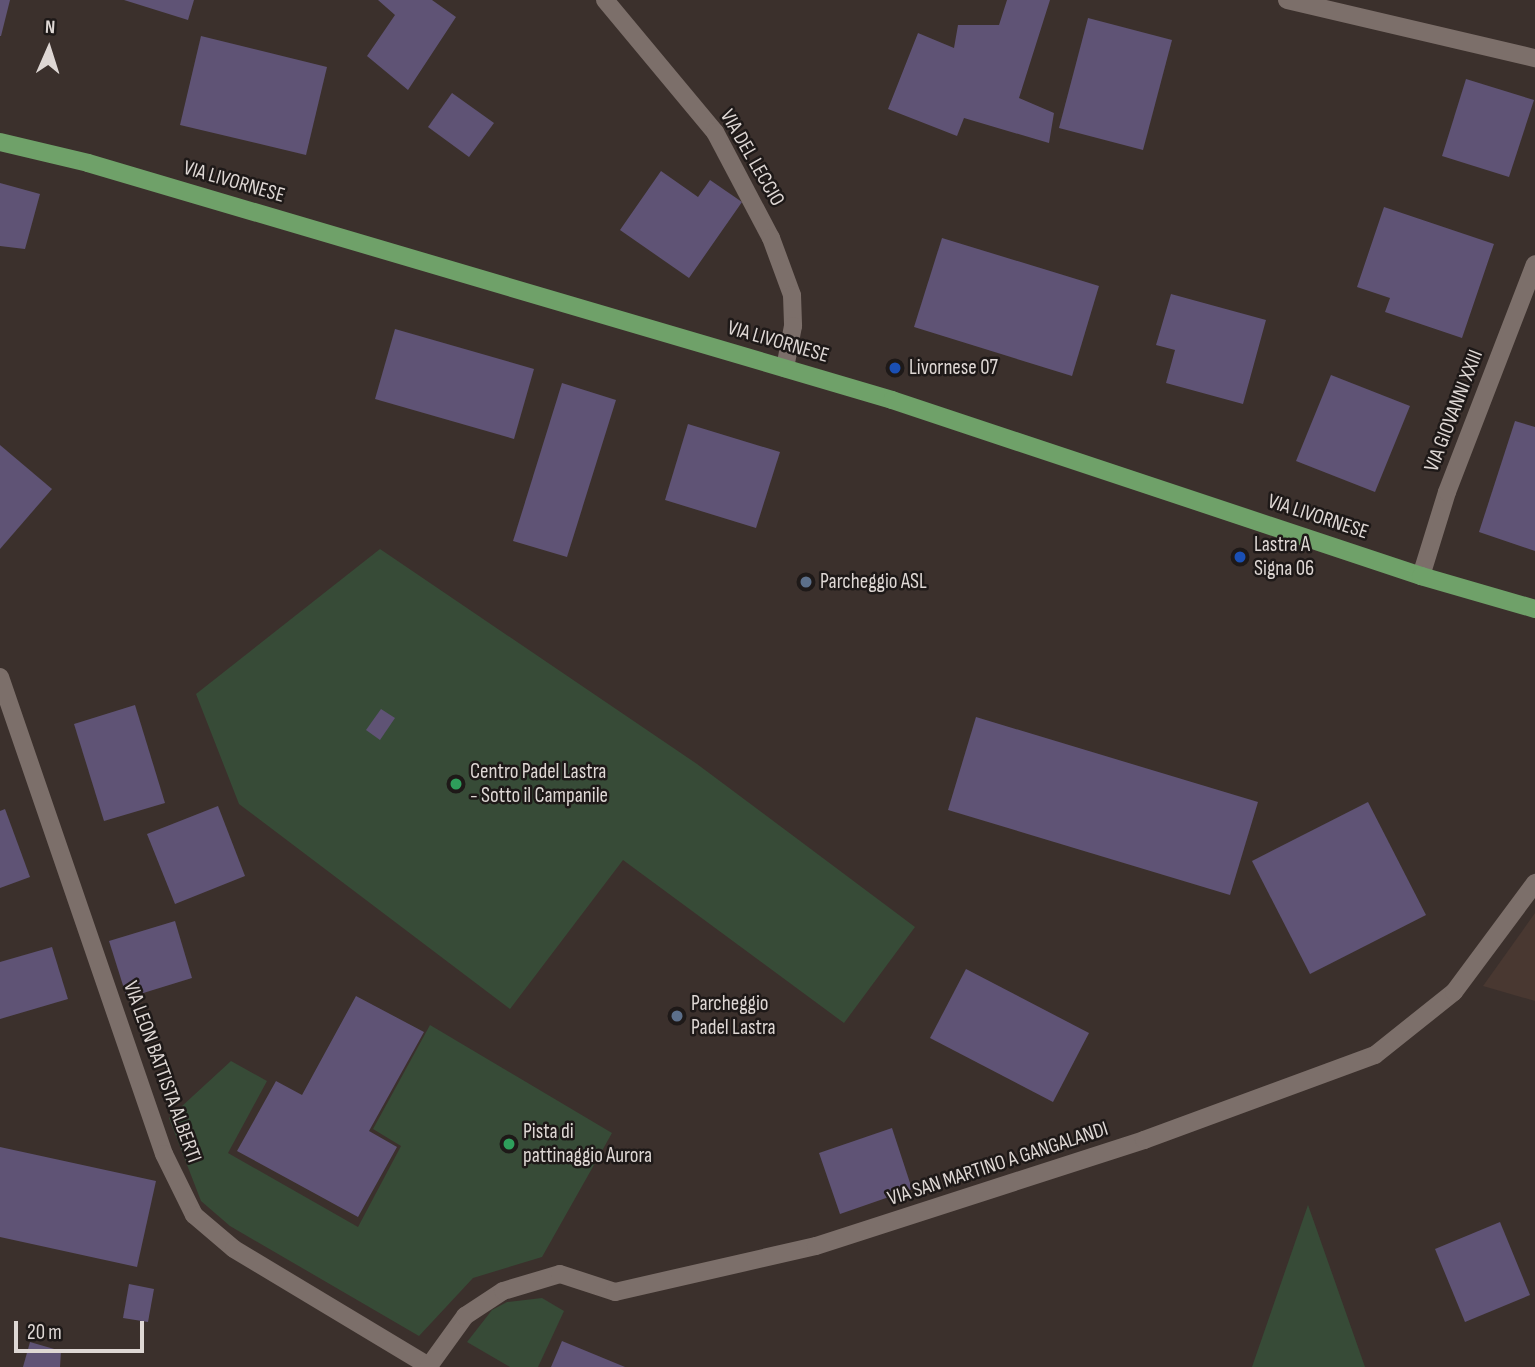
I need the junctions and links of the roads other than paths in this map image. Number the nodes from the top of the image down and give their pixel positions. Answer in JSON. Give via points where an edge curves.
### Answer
{"nodes":[{"id":1,"x":605,"y":0,"type":"edge"},
{"id":2,"x":1287,"y":0,"type":"edge"},
{"id":3,"x":1535,"y":58,"type":"edge"},
{"id":4,"x":0,"y":142,"type":"edge"},
{"id":5,"x":1535,"y":264,"type":"edge"},
{"id":6,"x":785,"y":368,"type":"junction"},
{"id":7,"x":1421,"y":576,"type":"junction"},
{"id":8,"x":1535,"y":609,"type":"edge"},
{"id":9,"x":0,"y":677,"type":"edge"},
{"id":10,"x":1535,"y":883,"type":"edge"},
{"id":11,"x":429,"y":1366,"type":"edge"}],
"edges":[{"from":1,"to":6,"type":"street","name":"VIA DEL LECCIO","via":[[715,132],[771,238],[792,295],[793,326]]},
{"from":2,"to":3,"type":"street"},
{"from":4,"to":6,"type":"main road","name":"VIA LIVORNESE","via":[[88,163]]},
{"from":5,"to":7,"type":"street","name":"VIA GIOVANNI XXIII","via":[[1447,492]]},
{"from":6,"to":7,"type":"main road","name":"VIA LIVORNESE"},
{"from":7,"to":8,"type":"main road","name":"VIA LIVORNESE"},
{"from":9,"to":11,"type":"street","name":"VIA LEON BATTISTA ALBERTI","via":[[164,1154],[194,1215],[234,1249]]},
{"from":10,"to":11,"type":"street","name":"VIA SAN MARTINO A GANGALANDI","via":[[1454,992],[1375,1055],[1144,1140],[816,1247],[615,1292],[560,1274],[503,1292],[465,1316]]}]}
